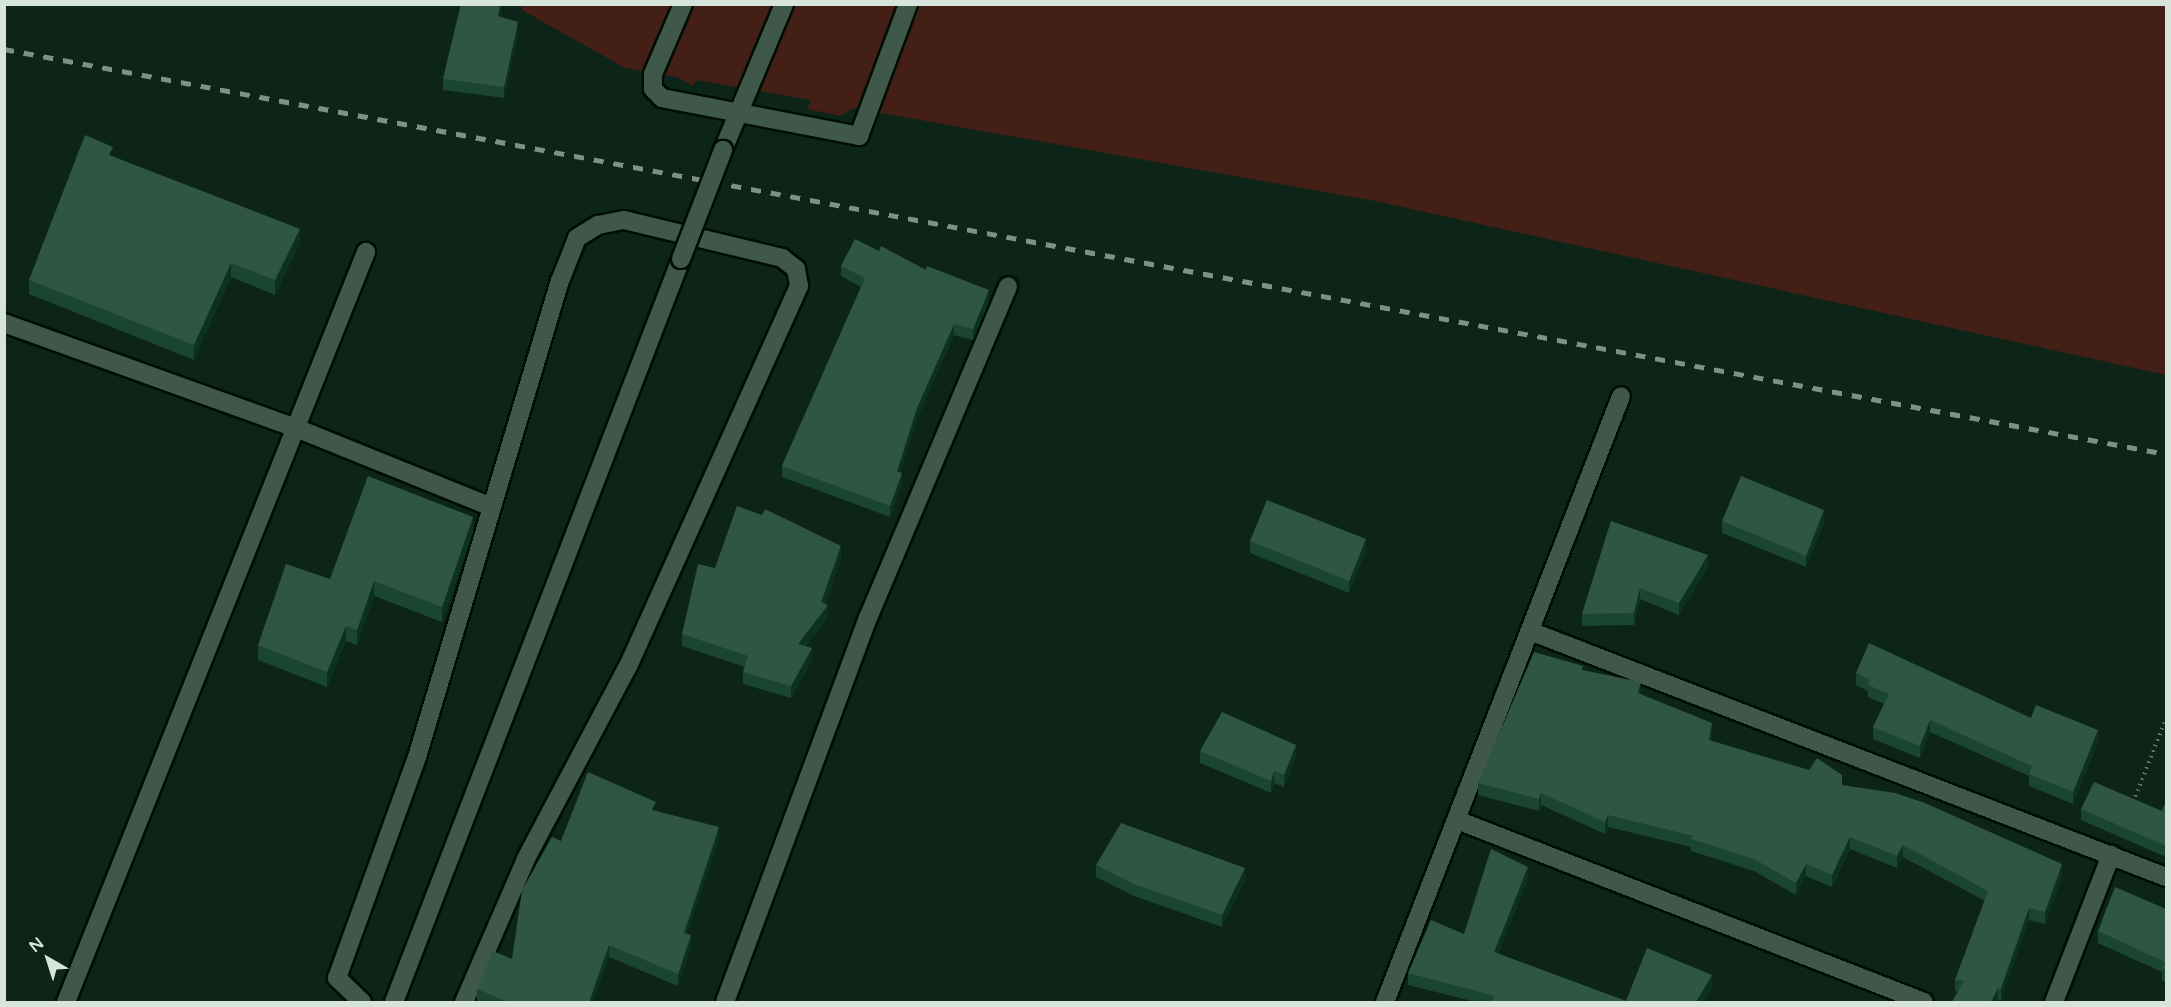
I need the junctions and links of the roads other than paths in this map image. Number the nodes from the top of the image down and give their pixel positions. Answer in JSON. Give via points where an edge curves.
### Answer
{"nodes":[{"id":1,"x":683,"y":4,"type":"edge"},
{"id":2,"x":784,"y":4,"type":"edge"},
{"id":3,"x":908,"y":4,"type":"edge"},
{"id":4,"x":739,"y":110,"type":"junction"},
{"id":5,"x":366,"y":252,"type":"dead end"},
{"id":6,"x":1008,"y":286,"type":"dead end"},
{"id":7,"x":4,"y":323,"type":"edge"},
{"id":8,"x":1621,"y":396,"type":"dead end"},
{"id":9,"x":296,"y":428,"type":"junction"},
{"id":10,"x":492,"y":507,"type":"junction"},
{"id":11,"x":1530,"y":631,"type":"junction"},
{"id":12,"x":1456,"y":820,"type":"junction"},
{"id":13,"x":2111,"y":855,"type":"junction"},
{"id":14,"x":2166,"y":877,"type":"edge"},
{"id":15,"x":66,"y":1002,"type":"edge"},
{"id":16,"x":362,"y":1002,"type":"edge"},
{"id":17,"x":394,"y":1002,"type":"edge"},
{"id":18,"x":464,"y":1002,"type":"edge"},
{"id":19,"x":725,"y":1002,"type":"edge"},
{"id":20,"x":1385,"y":1002,"type":"edge"},
{"id":21,"x":1924,"y":1002,"type":"edge"},
{"id":22,"x":2054,"y":1002,"type":"edge"}],
"edges":[{"from":1,"to":4,"type":"street","via":[[653,75],[653,89],[662,98]]},
{"from":2,"to":4,"type":"street"},
{"from":3,"to":4,"type":"street","via":[[860,136]]},
{"from":4,"to":17,"type":"street","bridge":true},
{"from":5,"to":9,"type":"street"},
{"from":6,"to":19,"type":"street","via":[[868,618]]},
{"from":7,"to":9,"type":"street"},
{"from":8,"to":11,"type":"street"},
{"from":9,"to":10,"type":"street"},
{"from":9,"to":15,"type":"street"},
{"from":10,"to":16,"type":"street","via":[[417,757],[337,978]]},
{"from":10,"to":18,"type":"street","via":[[560,281],[577,238],[598,225],[624,220],[741,246],[782,258],[796,269],[799,286],[628,666],[526,859]]},
{"from":11,"to":12,"type":"street"},
{"from":11,"to":13,"type":"street"},
{"from":12,"to":20,"type":"street"},
{"from":12,"to":21,"type":"street"},
{"from":13,"to":14,"type":"street"},
{"from":13,"to":22,"type":"street"}]}
